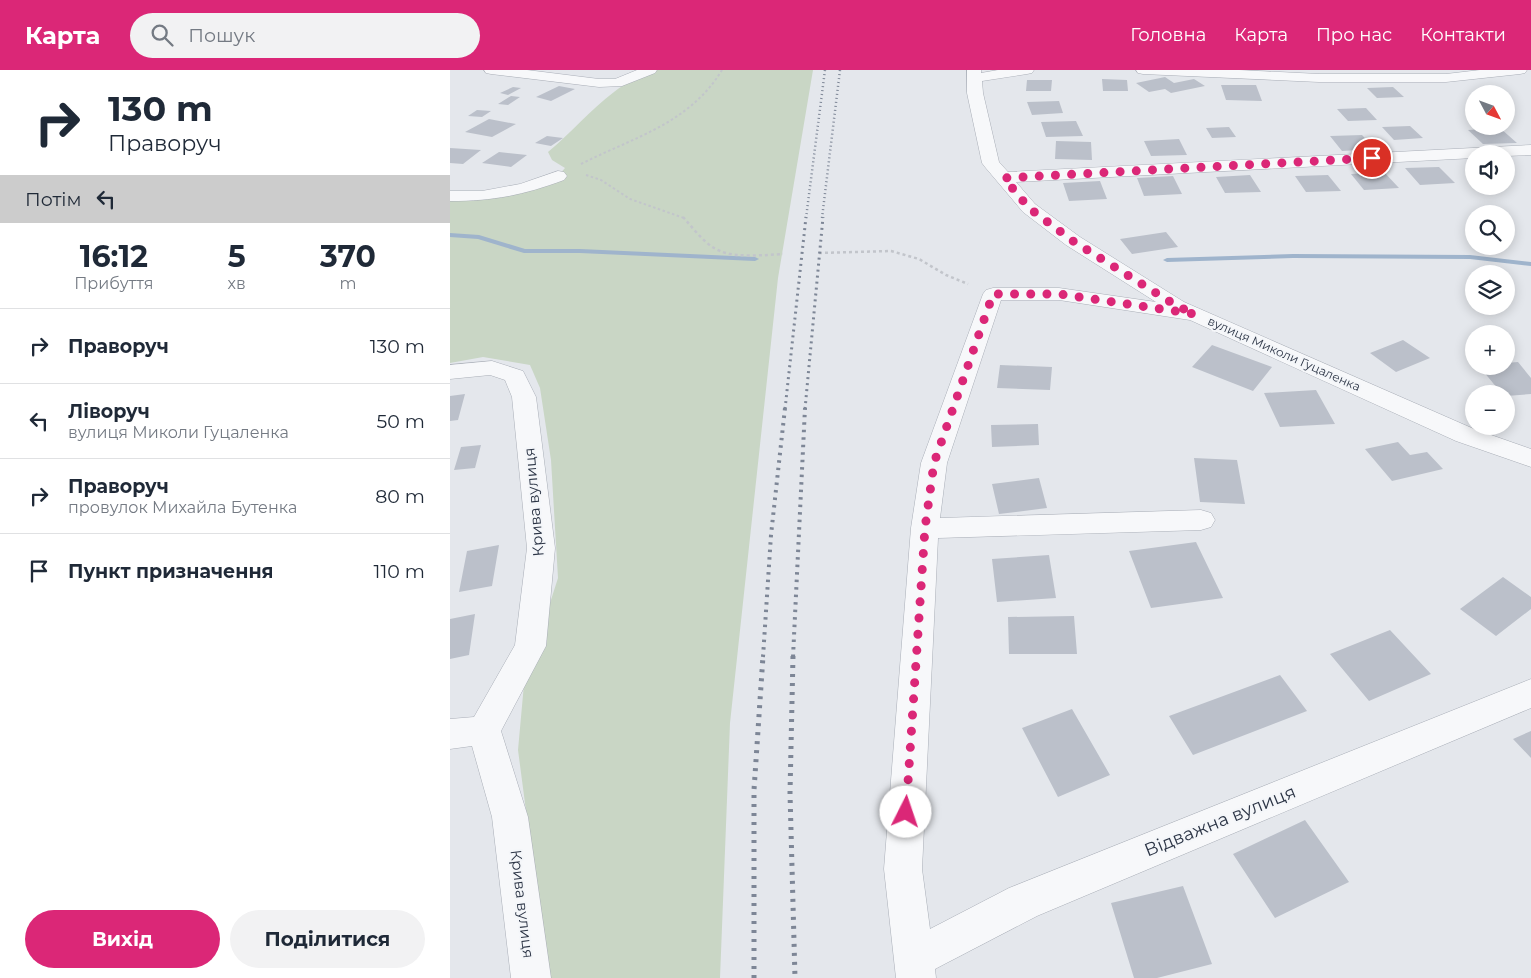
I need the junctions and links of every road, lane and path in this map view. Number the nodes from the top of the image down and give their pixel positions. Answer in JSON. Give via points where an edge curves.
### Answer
{"nodes":[{"id":1,"x":491,"y":70,"type":"edge"},
{"id":2,"x":650,"y":70,"type":"edge"},
{"id":3,"x":722,"y":70,"type":"edge"},
{"id":4,"x":1027,"y":70,"type":"edge"},
{"id":5,"x":1143,"y":70,"type":"edge"},
{"id":6,"x":1520,"y":70,"type":"edge"},
{"id":7,"x":974,"y":74,"type":"edge"},
{"id":8,"x":1531,"y":150,"type":"edge"},
{"id":9,"x":558,"y":176,"type":"junction"},
{"id":10,"x":1004,"y":178,"type":"junction"},
{"id":11,"x":450,"y":196,"type":"edge"},
{"id":12,"x":819,"y":253,"type":"dead end"},
{"id":13,"x":783,"y":254,"type":"dead end"},
{"id":14,"x":993,"y":294,"type":"junction"},
{"id":15,"x":1195,"y":314,"type":"junction"},
{"id":16,"x":450,"y":372,"type":"edge"},
{"id":17,"x":1531,"y":458,"type":"edge"},
{"id":18,"x":1201,"y":520,"type":"dead end"},
{"id":19,"x":925,"y":528,"type":"junction"},
{"id":20,"x":1531,"y":693,"type":"edge"},
{"id":21,"x":484,"y":730,"type":"junction"},
{"id":22,"x":450,"y":734,"type":"edge"},
{"id":23,"x":915,"y":968,"type":"edge"},
{"id":24,"x":531,"y":978,"type":"edge"}],
"edges":[{"from":1,"to":2,"type":"street","via":[[599,83],[617,82]]},
{"from":3,"to":9,"type":"path","via":[[718,80],[690,110]]},
{"from":4,"to":7,"type":"street"},
{"from":5,"to":6,"type":"street","via":[[1319,78],[1446,78]]},
{"from":7,"to":10,"type":"street","name":"вулиця Миколи Гуцаленка","via":[[974,93],[991,164]]},
{"from":8,"to":10,"type":"street"},
{"from":9,"to":11,"type":"street","via":[[524,189],[482,196]]},
{"from":9,"to":13,"type":"path","via":[[583,174],[601,180],[630,199],[682,216],[705,241],[721,252],[756,256]]},
{"from":10,"to":15,"type":"street","name":"вулиця Миколи Гуцаленка","via":[[1029,208],[1073,241]]},
{"from":12,"to":14,"type":"path","via":[[892,250],[919,259],[946,276]]},
{"from":14,"to":15,"type":"street","via":[[1059,294]]},
{"from":14,"to":19,"type":"street","via":[[934,463]]},
{"from":15,"to":17,"type":"street","name":"вулиця Миколи Гуцаленка","via":[[1466,435]]},
{"from":16,"to":21,"type":"street","name":"Крива вулиця","via":[[492,368],[514,376],[524,397],[541,548],[530,646]]},
{"from":18,"to":19,"type":"street"},
{"from":19,"to":23,"type":"street","via":[[903,869]]},
{"from":20,"to":23,"type":"street","name":"Відважна вулиця","via":[[1023,902]]},
{"from":21,"to":22,"type":"street"},
{"from":21,"to":24,"type":"street","name":"Крива вулиця","via":[[510,817]]}]}
